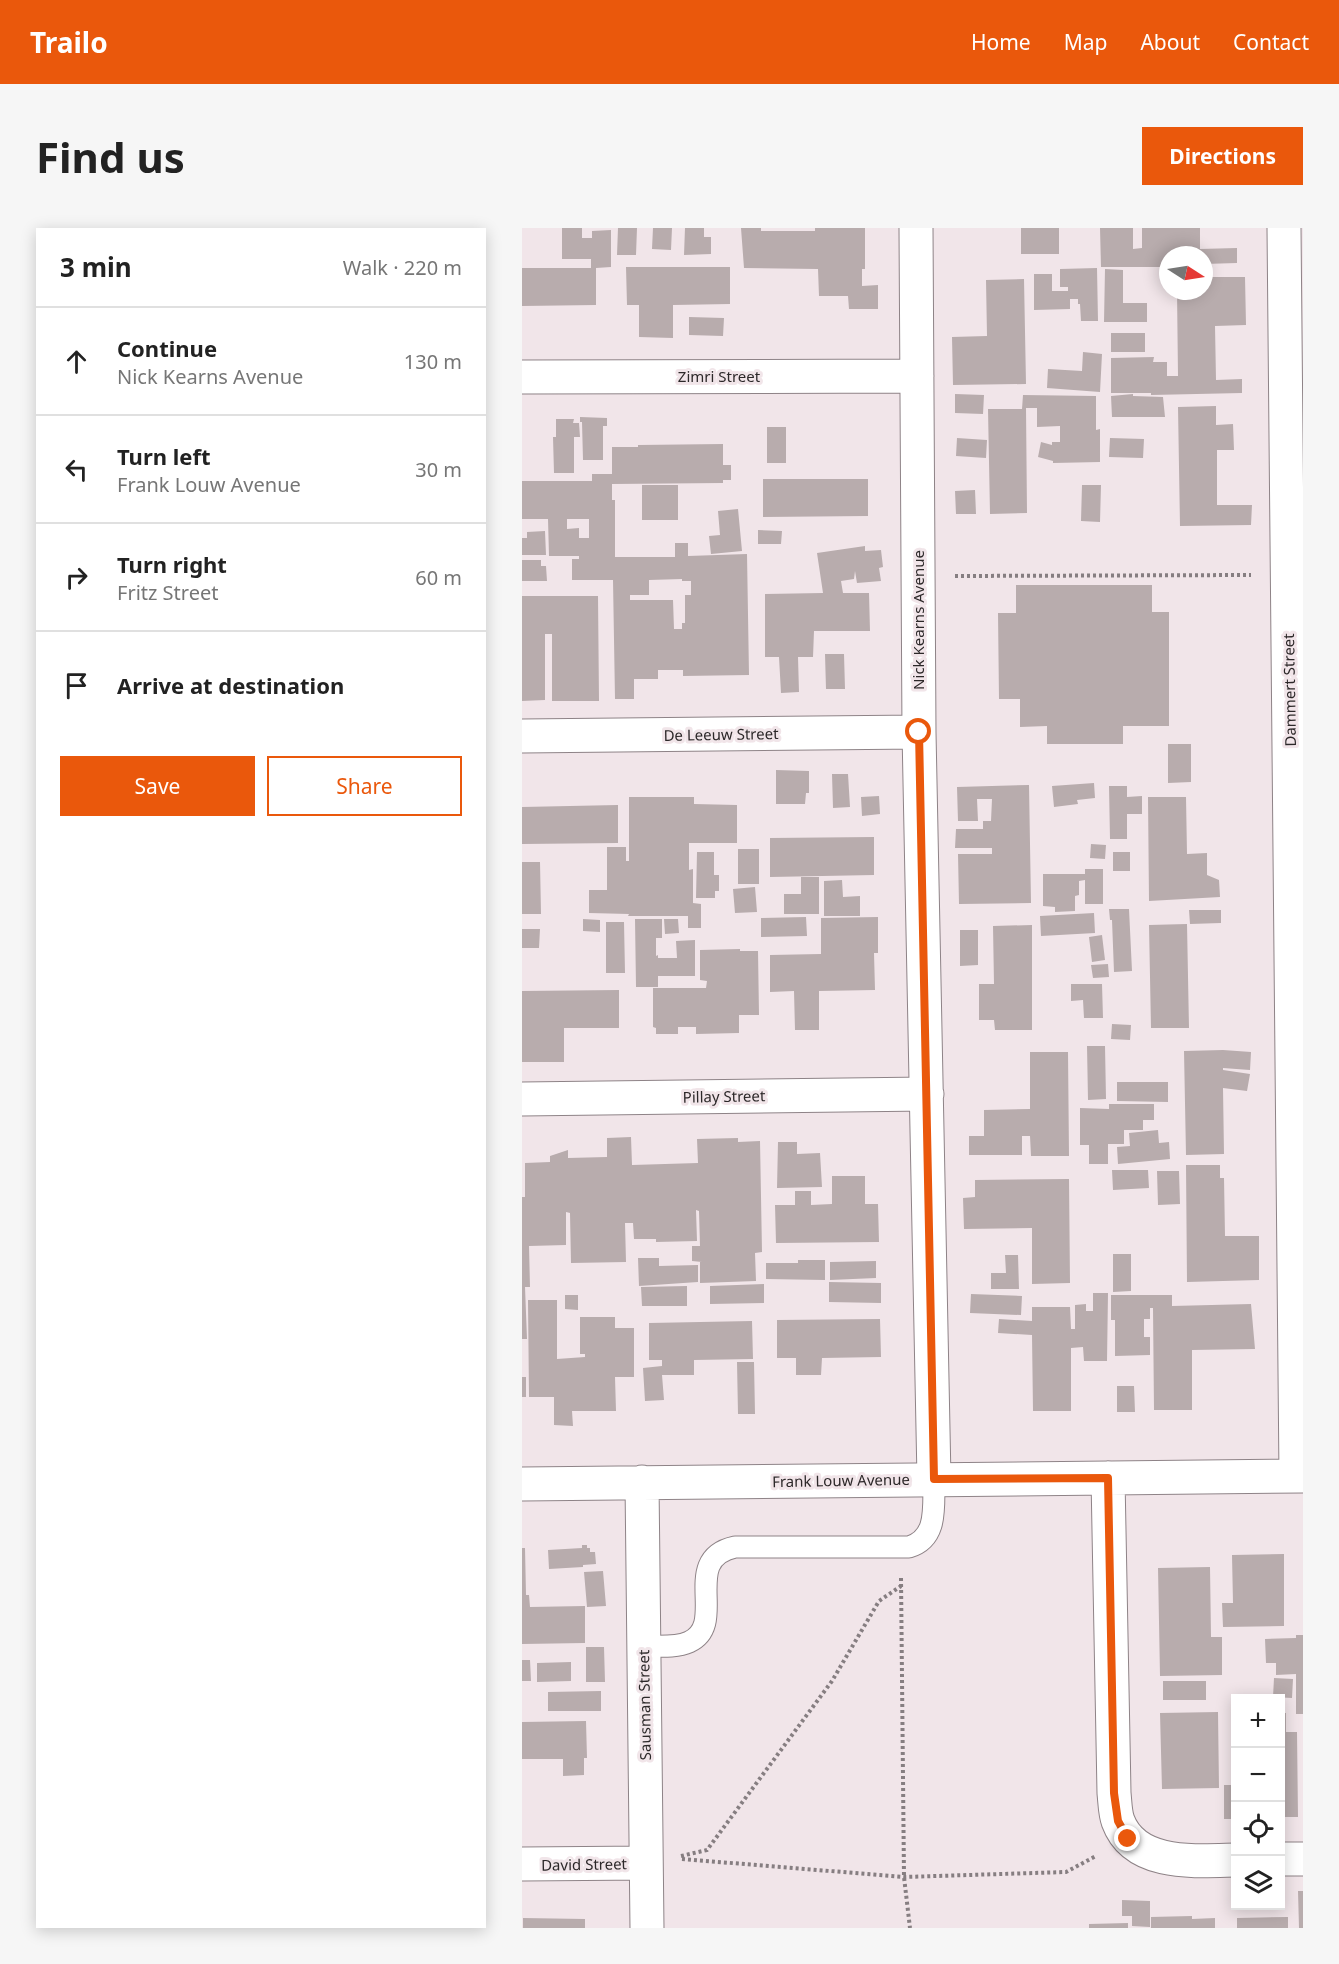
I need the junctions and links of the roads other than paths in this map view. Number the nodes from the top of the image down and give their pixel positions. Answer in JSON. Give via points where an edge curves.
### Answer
{"nodes":[{"id":1,"x":916,"y":228,"type":"edge"},
{"id":2,"x":1284,"y":228,"type":"edge"},
{"id":3,"x":917,"y":376,"type":"junction"},
{"id":4,"x":522,"y":377,"type":"edge"},
{"id":5,"x":919,"y":732,"type":"junction"},
{"id":6,"x":522,"y":736,"type":"edge"},
{"id":7,"x":927,"y":1094,"type":"junction"},
{"id":8,"x":522,"y":1099,"type":"edge"},
{"id":9,"x":1299,"y":1476,"type":"edge"},
{"id":10,"x":1108,"y":1478,"type":"junction"},
{"id":11,"x":934,"y":1479,"type":"junction"},
{"id":12,"x":642,"y":1482,"type":"junction"},
{"id":13,"x":522,"y":1484,"type":"edge"},
{"id":14,"x":643,"y":1646,"type":"junction"},
{"id":15,"x":1285,"y":1859,"type":"edge"},
{"id":16,"x":1303,"y":1859,"type":"edge"},
{"id":17,"x":1231,"y":1860,"type":"edge"},
{"id":18,"x":646,"y":1863,"type":"junction"},
{"id":19,"x":522,"y":1864,"type":"edge"},
{"id":20,"x":647,"y":1928,"type":"edge"}],
"edges":[{"from":1,"to":3,"type":"street","name":"Nick Kearns Avenue"},
{"from":2,"to":9,"type":"street","name":"Dammert Street"},
{"from":3,"to":4,"type":"street","name":"Zimri Street"},
{"from":3,"to":5,"type":"street","name":"Nick Kearns Avenue"},
{"from":5,"to":6,"type":"street","name":"De Leeuw Street"},
{"from":5,"to":7,"type":"street","name":"Nick Kearns Avenue"},
{"from":7,"to":8,"type":"street","name":"Pillay Street"},
{"from":7,"to":11,"type":"street","name":"Nick Kearns Avenue"},
{"from":9,"to":10,"type":"street","name":"Frank Louw Avenue"},
{"from":10,"to":11,"type":"street","name":"Frank Louw Avenue"},
{"from":10,"to":17,"type":"street","via":[[1114,1793],[1118,1821],[1128,1839],[1160,1857]]},
{"from":11,"to":12,"type":"street","name":"Frank Louw Avenue"},
{"from":11,"to":14,"type":"lane","via":[[931,1526],[918,1544],[726,1549],[710,1561],[706,1612],[696,1638],[678,1645]]},
{"from":12,"to":13,"type":"street","name":"Frank Louw Avenue"},
{"from":12,"to":14,"type":"street","name":"Sausman Street"},
{"from":14,"to":18,"type":"street","name":"Sausman Street"},
{"from":15,"to":16,"type":"street"},
{"from":18,"to":19,"type":"street","name":"David Street"},
{"from":18,"to":20,"type":"street","name":"Sausman Street"}]}
